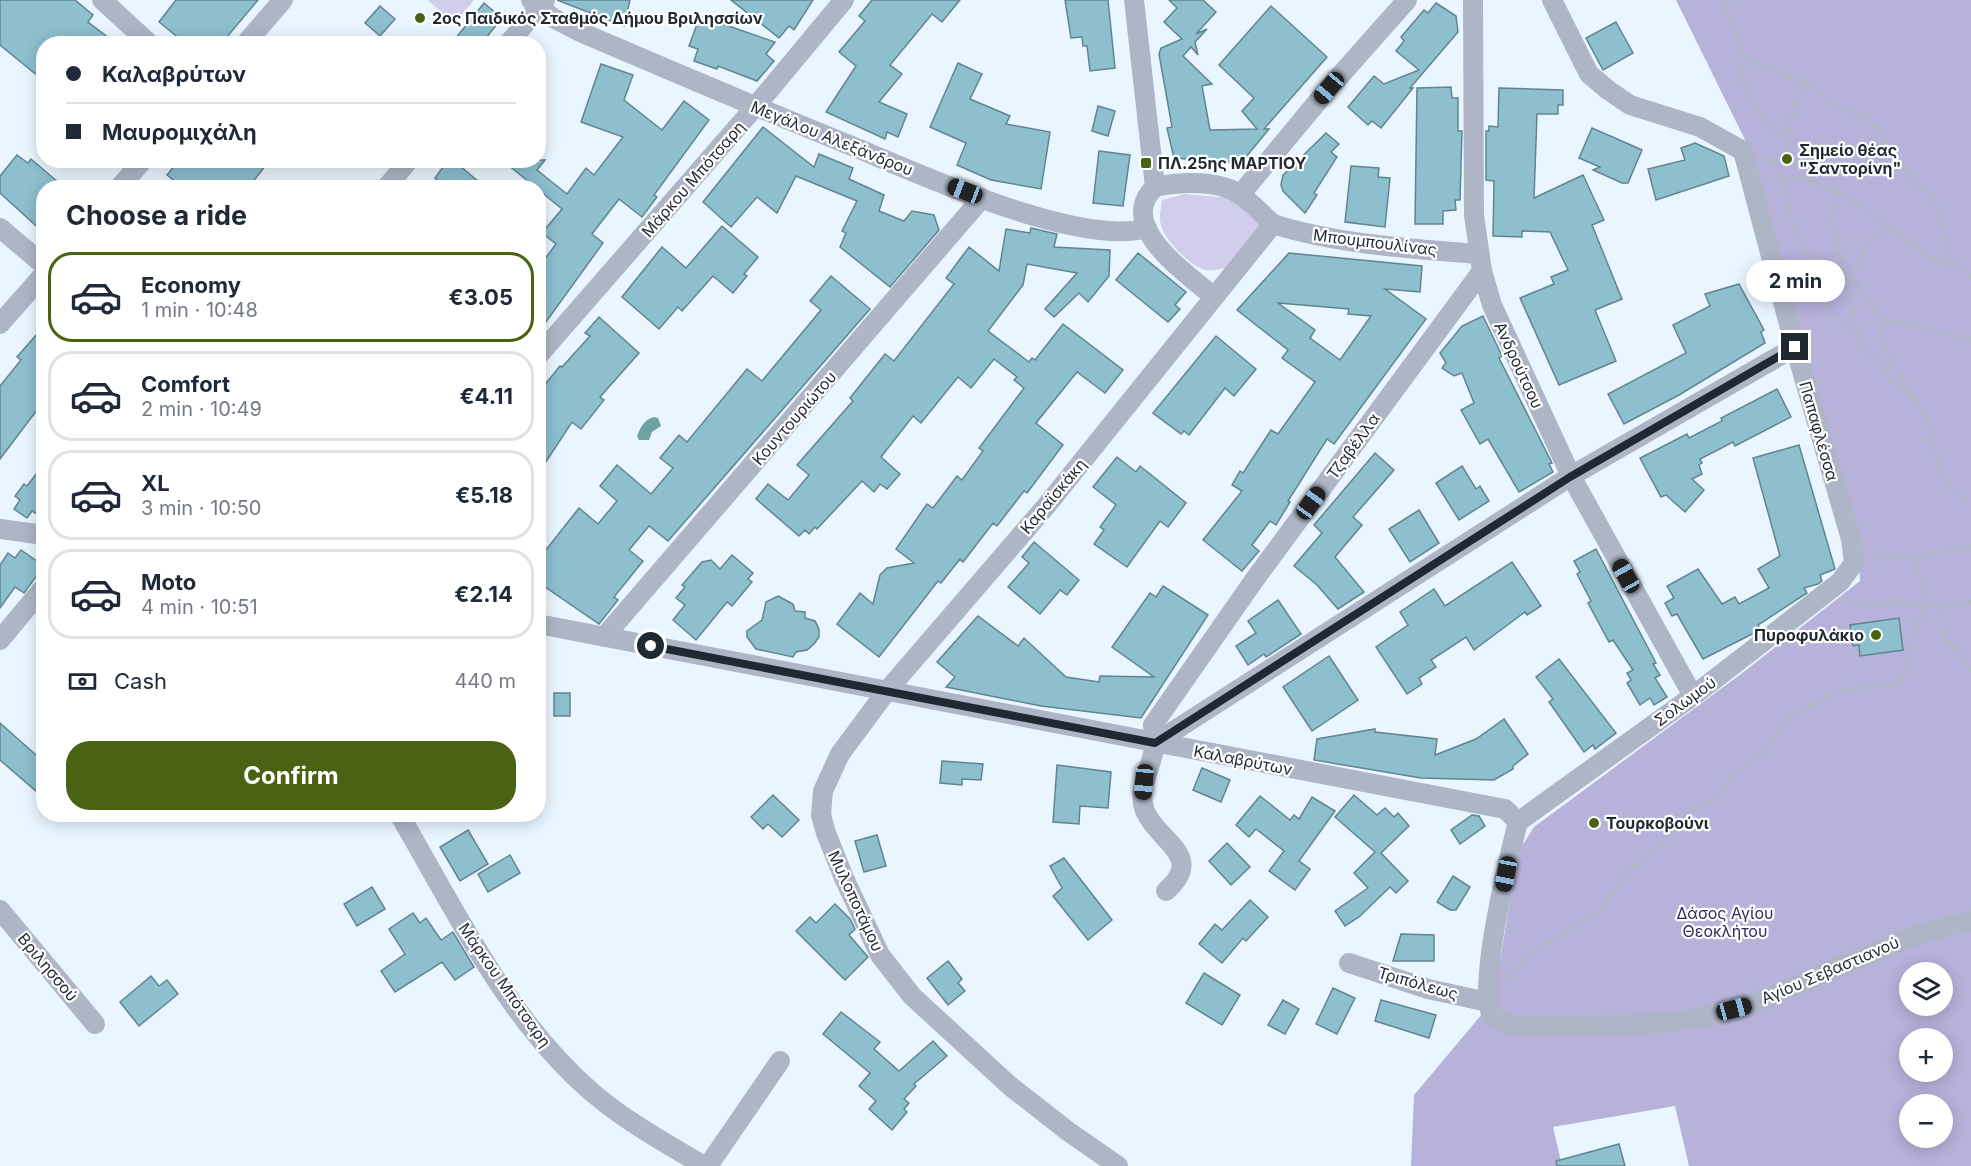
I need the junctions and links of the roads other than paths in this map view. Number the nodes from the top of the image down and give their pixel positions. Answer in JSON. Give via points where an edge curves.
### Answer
{"nodes":[{"id":1,"x":102,"y":0,"type":"edge"},
{"id":2,"x":283,"y":0,"type":"edge"},
{"id":3,"x":844,"y":0,"type":"edge"},
{"id":4,"x":1134,"y":0,"type":"edge"},
{"id":5,"x":1407,"y":0,"type":"edge"},
{"id":6,"x":1473,"y":0,"type":"edge"},
{"id":7,"x":1552,"y":0,"type":"edge"},
{"id":8,"x":539,"y":2,"type":"edge"},
{"id":9,"x":141,"y":36,"type":"edge"},
{"id":10,"x":252,"y":36,"type":"edge"},
{"id":11,"x":514,"y":36,"type":"edge"},
{"id":12,"x":755,"y":107,"type":"junction"},
{"id":13,"x":136,"y":168,"type":"edge"},
{"id":14,"x":402,"y":168,"type":"edge"},
{"id":15,"x":126,"y":180,"type":"edge"},
{"id":16,"x":393,"y":180,"type":"edge"},
{"id":17,"x":1155,"y":187,"type":"junction"},
{"id":18,"x":1240,"y":195,"type":"junction"},
{"id":19,"x":982,"y":198,"type":"junction"},
{"id":20,"x":1273,"y":224,"type":"junction"},
{"id":21,"x":0,"y":228,"type":"edge"},
{"id":22,"x":1147,"y":228,"type":"junction"},
{"id":23,"x":36,"y":258,"type":"edge"},
{"id":24,"x":1480,"y":262,"type":"junction"},
{"id":25,"x":36,"y":283,"type":"edge"},
{"id":26,"x":1214,"y":297,"type":"junction"},
{"id":27,"x":0,"y":324,"type":"edge"},
{"id":28,"x":546,"y":347,"type":"edge"},
{"id":29,"x":1795,"y":347,"type":"junction"},
{"id":30,"x":1570,"y":477,"type":"junction"},
{"id":31,"x":0,"y":528,"type":"edge"},
{"id":32,"x":36,"y":534,"type":"edge"},
{"id":33,"x":1847,"y":574,"type":"joint"},
{"id":34,"x":36,"y":596,"type":"edge"},
{"id":35,"x":546,"y":626,"type":"edge"},
{"id":36,"x":604,"y":637,"type":"junction"},
{"id":37,"x":0,"y":640,"type":"edge"},
{"id":38,"x":886,"y":692,"type":"junction"},
{"id":39,"x":1693,"y":696,"type":"junction"},
{"id":40,"x":1155,"y":743,"type":"junction"},
{"id":41,"x":404,"y":822,"type":"edge"},
{"id":42,"x":1518,"y":822,"type":"junction"},
{"id":43,"x":1166,"y":891,"type":"dead end"},
{"id":44,"x":0,"y":910,"type":"edge"},
{"id":45,"x":1971,"y":921,"type":"edge"},
{"id":46,"x":1349,"y":963,"type":"dead end"},
{"id":47,"x":1488,"y":1002,"type":"junction"},
{"id":48,"x":95,"y":1024,"type":"dead end"},
{"id":49,"x":780,"y":1061,"type":"dead end"},
{"id":50,"x":706,"y":1166,"type":"edge"},
{"id":51,"x":1118,"y":1166,"type":"edge"}],
"edges":[{"from":1,"to":9,"type":"street"},
{"from":2,"to":10,"type":"street"},
{"from":3,"to":12,"type":"street","name":"Μάρκου Μπότσαρη"},
{"from":4,"to":17,"type":"street"},
{"from":5,"to":18,"type":"street"},
{"from":6,"to":24,"type":"street","name":"Ανδρούτσου","via":[[1474,215]]},
{"from":7,"to":29,"type":"street","name":"Παπαφλέσσα","via":[[1589,74],[1608,90],[1630,105],[1700,127],[1743,152]]},
{"from":8,"to":11,"type":"street"},
{"from":8,"to":12,"type":"street","name":"Μεγάλου Αλεξάνδρου","via":[[553,18],[578,31]]},
{"from":12,"to":19,"type":"street","name":"Μεγάλου Αλεξάνδρου"},
{"from":12,"to":28,"type":"street","name":"Μάρκου Μπότσαρη"},
{"from":13,"to":15,"type":"street"},
{"from":14,"to":16,"type":"street"},
{"from":17,"to":18,"type":"street","via":[[1187,183]]},
{"from":17,"to":22,"type":"street","via":[[1146,201]]},
{"from":18,"to":20,"type":"street"},
{"from":19,"to":22,"type":"street","name":"Μεγάλου Αλεξάνδρου","via":[[1041,218],[1094,230],[1118,233]]},
{"from":19,"to":36,"type":"street","name":"Κουντουριώτου"},
{"from":20,"to":24,"type":"street","name":"Μπουμπουλίνας","via":[[1299,233],[1428,250]]},
{"from":20,"to":26,"type":"street","name":"Καραϊσκάκη"},
{"from":21,"to":23,"type":"street"},
{"from":22,"to":26,"type":"street","via":[[1159,249]]},
{"from":24,"to":30,"type":"street","name":"Ανδρούτσου","via":[[1492,305]]},
{"from":24,"to":40,"type":"street","name":"Τζαβέλλα","via":[[1153,725]]},
{"from":25,"to":27,"type":"street"},
{"from":26,"to":38,"type":"street","name":"Καραϊσκάκη","via":[[1047,505]]},
{"from":29,"to":30,"type":"street"},
{"from":29,"to":33,"type":"street","name":"Παπαφλέσσα","via":[[1851,539],[1854,563]]},
{"from":30,"to":39,"type":"street","name":"Ανδρούτσου"},
{"from":30,"to":40,"type":"street"},
{"from":31,"to":32,"type":"street"},
{"from":33,"to":39,"type":"street","name":"Σολωμού"},
{"from":34,"to":37,"type":"street"},
{"from":35,"to":36,"type":"street","name":"Καλαβρύτων"},
{"from":36,"to":38,"type":"street","name":"Καλαβρύτων"},
{"from":38,"to":40,"type":"street","name":"Καλαβρύτων"},
{"from":38,"to":51,"type":"street","name":"Μυλοποτάμου","via":[[840,754],[823,792],[821,815],[844,879],[876,946],[912,996],[954,1037],[1069,1132]]},
{"from":39,"to":42,"type":"street","name":"Σολωμού"},
{"from":40,"to":42,"type":"street","name":"Καλαβρύτων","via":[[1505,809]]},
{"from":40,"to":43,"type":"street","name":"Τζαβέλλα","via":[[1142,798],[1152,823],[1180,857],[1182,870]]},
{"from":41,"to":50,"type":"street","name":"Μάρκου Μπότσαρη","via":[[466,932],[540,1039],[595,1095],[658,1139]]},
{"from":42,"to":47,"type":"street","via":[[1502,892]]},
{"from":44,"to":48,"type":"street","name":"Βριλησσού"},
{"from":45,"to":47,"type":"street","name":"Αγίου Σεβαστιανού","via":[[1903,939],[1749,1005],[1698,1017],[1642,1024],[1519,1025],[1493,1016]]},
{"from":46,"to":47,"type":"street","name":"Τριπόλεως","via":[[1428,989]]},
{"from":49,"to":50,"type":"street"}]}
